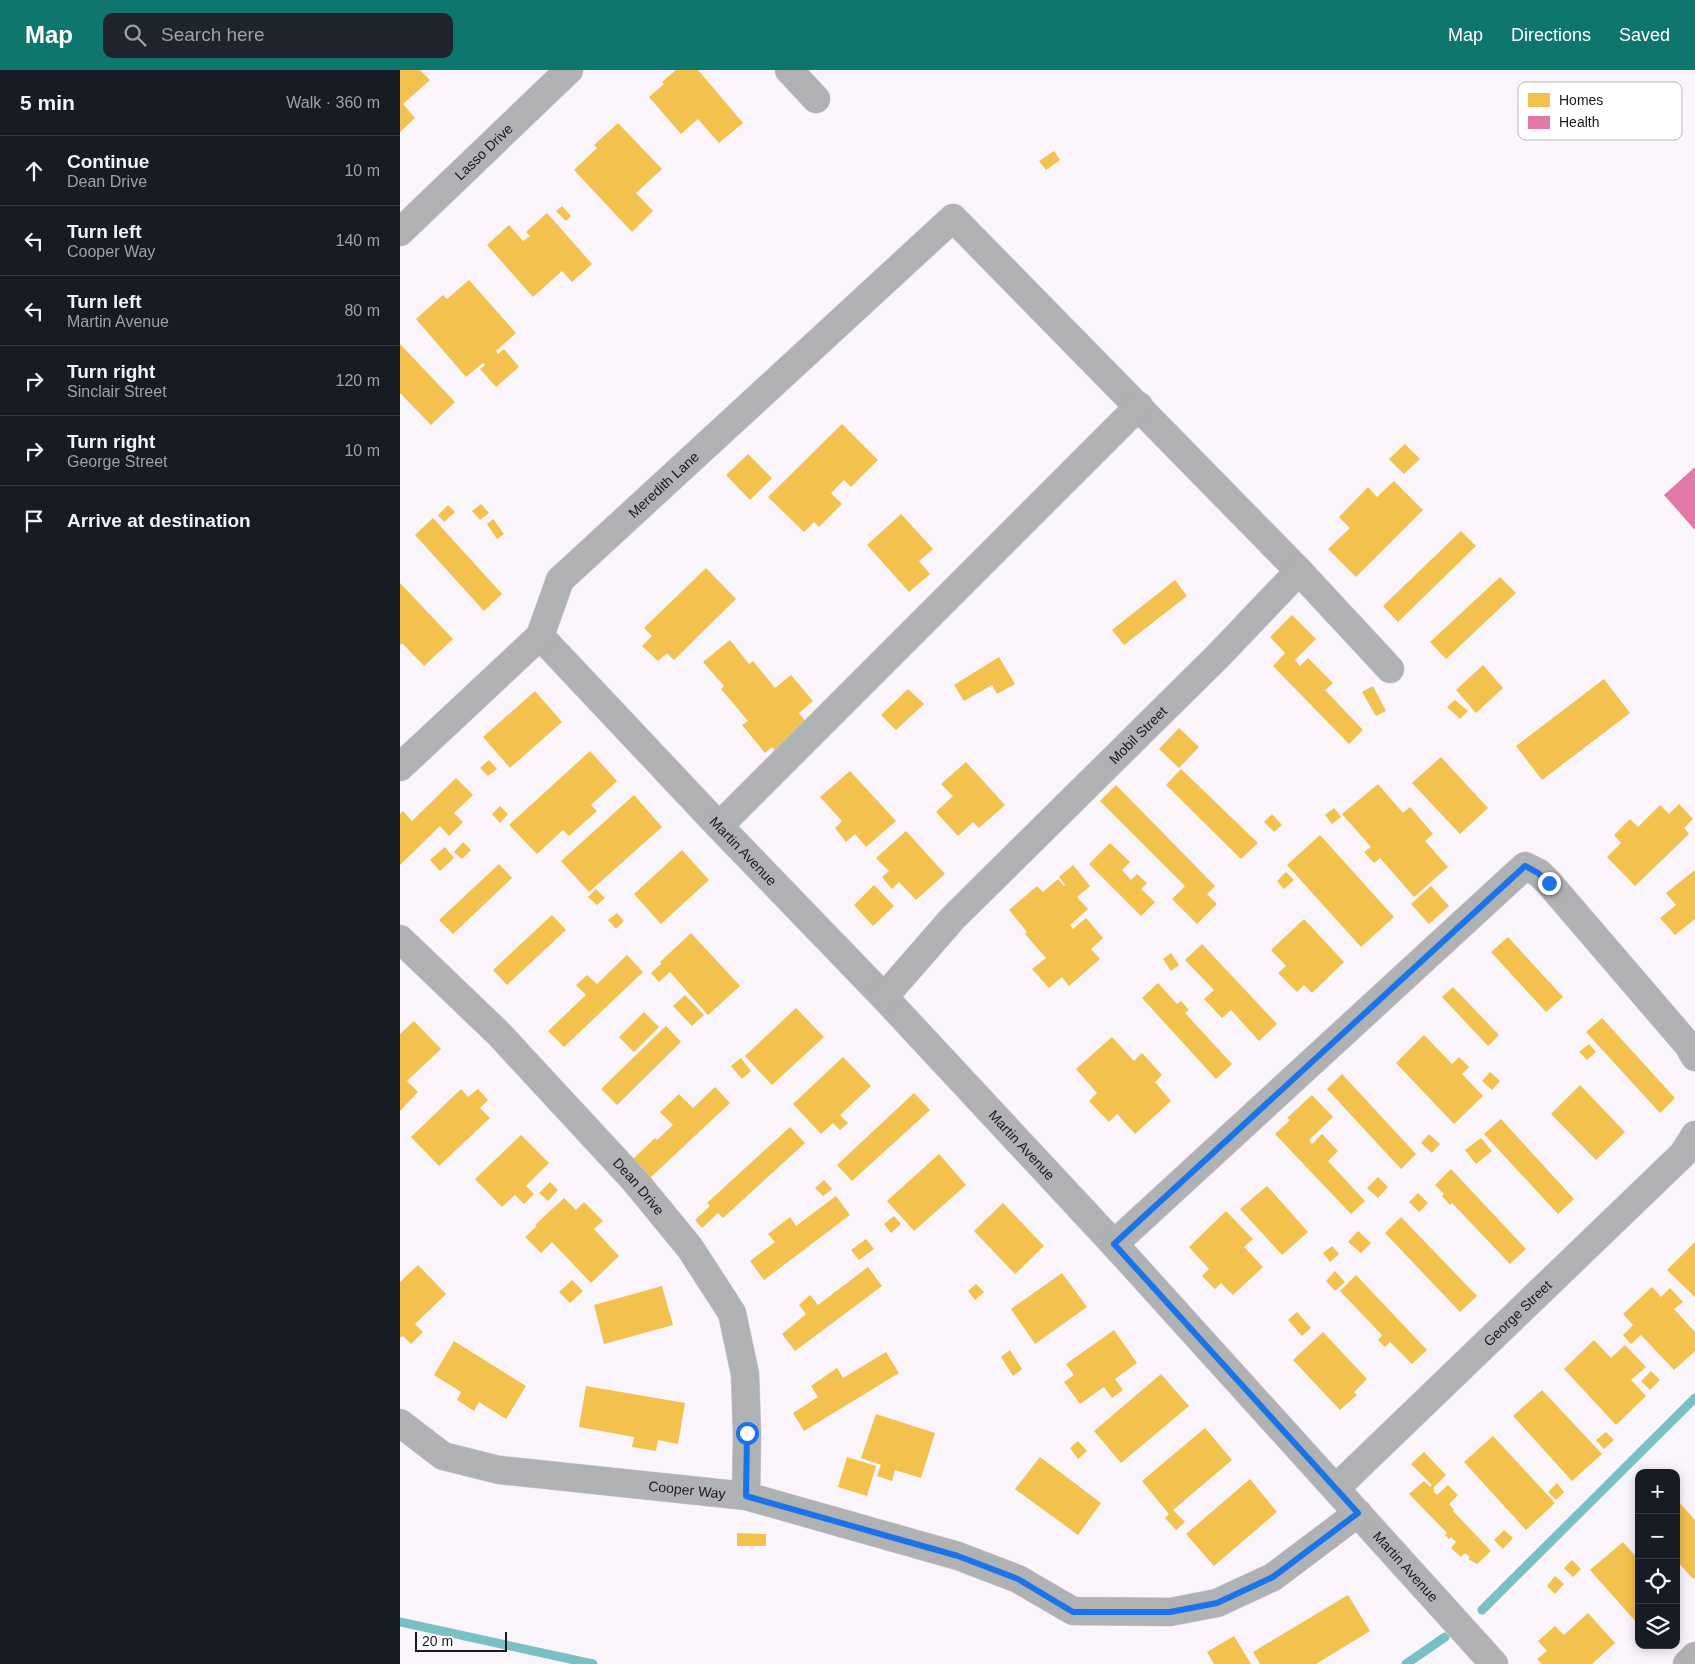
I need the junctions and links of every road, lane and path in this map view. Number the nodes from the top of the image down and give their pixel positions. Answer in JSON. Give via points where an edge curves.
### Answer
{"nodes":[{"id":1,"x":569,"y":70,"type":"edge"},
{"id":2,"x":789,"y":70,"type":"edge"},
{"id":3,"x":816,"y":99,"type":"dead end"},
{"id":4,"x":400,"y":232,"type":"edge"},
{"id":5,"x":1139,"y":406,"type":"junction"},
{"id":6,"x":1300,"y":571,"type":"junction"},
{"id":7,"x":540,"y":636,"type":"junction"},
{"id":8,"x":1390,"y":669,"type":"dead end"},
{"id":9,"x":400,"y":767,"type":"edge"},
{"id":10,"x":719,"y":826,"type":"junction"},
{"id":11,"x":400,"y":939,"type":"edge"},
{"id":12,"x":884,"y":996,"type":"junction"},
{"id":13,"x":1695,"y":1057,"type":"edge"},
{"id":14,"x":1695,"y":1135,"type":"edge"},
{"id":15,"x":1114,"y":1244,"type":"junction"},
{"id":16,"x":400,"y":1424,"type":"edge"},
{"id":17,"x":1336,"y":1488,"type":"junction"},
{"id":18,"x":746,"y":1496,"type":"junction"},
{"id":19,"x":1358,"y":1513,"type":"junction"},
{"id":20,"x":1695,"y":1656,"type":"edge"},
{"id":21,"x":1494,"y":1664,"type":"edge"},
{"id":22,"x":1687,"y":1664,"type":"edge"}],
"edges":[{"from":1,"to":4,"type":"street","name":"Lasso Drive"},
{"from":2,"to":3,"type":"street"},
{"from":5,"to":6,"type":"street"},
{"from":5,"to":7,"type":"street","name":"Meredith Lane","via":[[953,218],[560,580]]},
{"from":5,"to":10,"type":"street"},
{"from":6,"to":8,"type":"street"},
{"from":6,"to":12,"type":"street","name":"Mobil Street","via":[[953,918]]},
{"from":7,"to":9,"type":"street","name":"Meredith Lane"},
{"from":7,"to":10,"type":"street","name":"Martin Avenue"},
{"from":10,"to":12,"type":"street","name":"Martin Avenue"},
{"from":11,"to":18,"type":"street","name":"Dean Drive","via":[[499,1034],[636,1181],[690,1248],[732,1313],[745,1374]]},
{"from":12,"to":15,"type":"street","name":"Martin Avenue"},
{"from":13,"to":15,"type":"street","via":[[1688,1044],[1549,883],[1525,866]]},
{"from":14,"to":17,"type":"street","name":"George Street","via":[[1683,1154]]},
{"from":15,"to":17,"type":"street","name":"Martin Avenue"},
{"from":16,"to":18,"type":"street","name":"Cooper Way","via":[[443,1456],[498,1470]]},
{"from":17,"to":19,"type":"street","name":"Martin Avenue"},
{"from":18,"to":19,"type":"street","name":"Cooper Way","via":[[958,1556],[1018,1579],[1073,1612],[1170,1612],[1217,1603],[1273,1577]]},
{"from":19,"to":21,"type":"street","name":"Martin Avenue"},
{"from":20,"to":22,"type":"street"}]}
